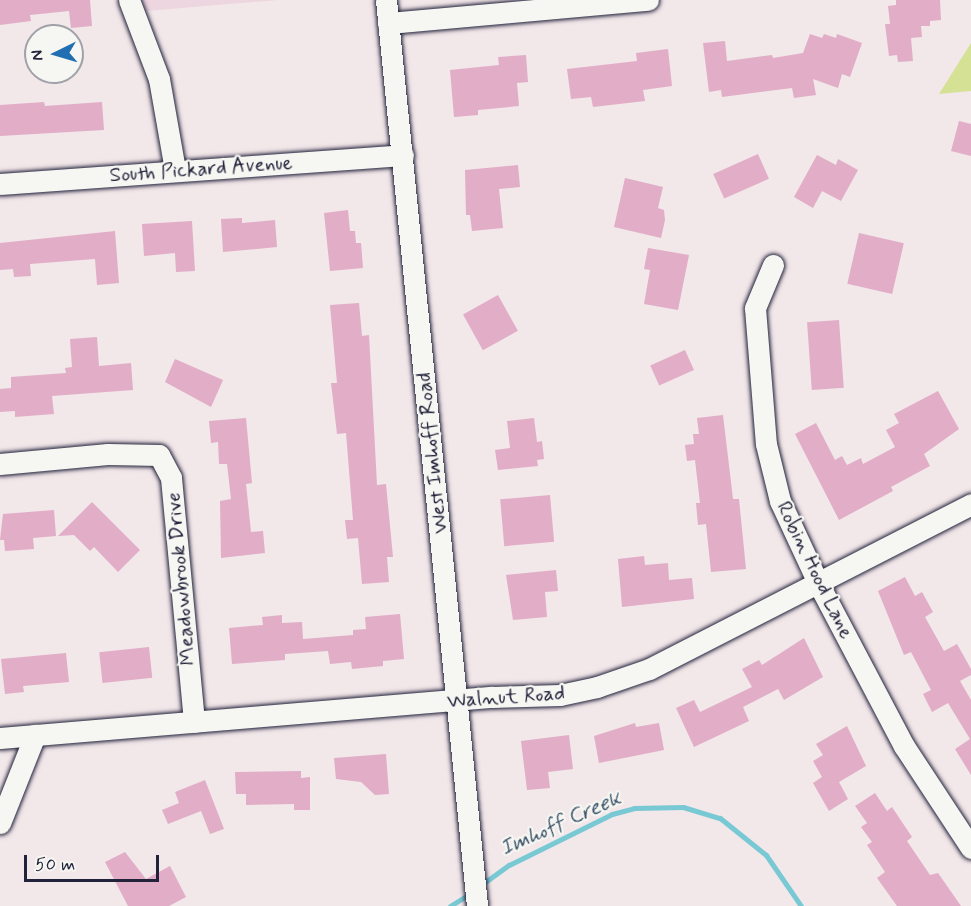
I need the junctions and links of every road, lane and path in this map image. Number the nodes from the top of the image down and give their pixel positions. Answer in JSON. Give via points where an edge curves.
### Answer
{"nodes":[{"id":1,"x":129,"y":0,"type":"edge"},
{"id":2,"x":386,"y":0,"type":"edge"},
{"id":3,"x":648,"y":0,"type":"edge"},
{"id":4,"x":388,"y":23,"type":"junction"},
{"id":5,"x":403,"y":155,"type":"junction"},
{"id":6,"x":175,"y":170,"type":"junction"},
{"id":7,"x":0,"y":184,"type":"edge"},
{"id":8,"x":773,"y":265,"type":"dead end"},
{"id":9,"x":0,"y":464,"type":"edge"},
{"id":10,"x":971,"y":504,"type":"edge"},
{"id":11,"x":818,"y":584,"type":"junction"},
{"id":12,"x":457,"y":700,"type":"junction"},
{"id":13,"x":194,"y":722,"type":"junction"},
{"id":14,"x":35,"y":735,"type":"junction"},
{"id":15,"x":0,"y":738,"type":"edge"},
{"id":16,"x":0,"y":823,"type":"edge"},
{"id":17,"x":971,"y":848,"type":"edge"},
{"id":18,"x":477,"y":906,"type":"edge"}],
"edges":[{"from":1,"to":6,"type":"street","via":[[159,79]]},
{"from":2,"to":4,"type":"street","name":"West Imhoff Road"},
{"from":3,"to":4,"type":"street"},
{"from":4,"to":5,"type":"street","name":"West Imhoff Road"},
{"from":5,"to":6,"type":"street","name":"South Pickard Avenue"},
{"from":5,"to":12,"type":"street","name":"West Imhoff Road"},
{"from":6,"to":7,"type":"street","name":"South Pickard Avenue"},
{"from":8,"to":11,"type":"street","name":"Robin Hood Lane","via":[[754,308],[766,444],[780,501]]},
{"from":9,"to":13,"type":"street","name":"Meadowbrook Drive","via":[[108,454],[159,455],[171,478]]},
{"from":10,"to":11,"type":"street","name":"Walnut Road"},
{"from":11,"to":12,"type":"street","name":"Walnut Road","via":[[649,669],[597,687],[560,695]]},
{"from":11,"to":17,"type":"street","name":"Robin Hood Lane","via":[[904,746]]},
{"from":12,"to":13,"type":"street","name":"Walnut Road"},
{"from":12,"to":18,"type":"street","name":"West Imhoff Road"},
{"from":13,"to":14,"type":"street","name":"Walnut Road"},
{"from":14,"to":15,"type":"street","name":"Walnut Road"},
{"from":14,"to":16,"type":"street"}]}
